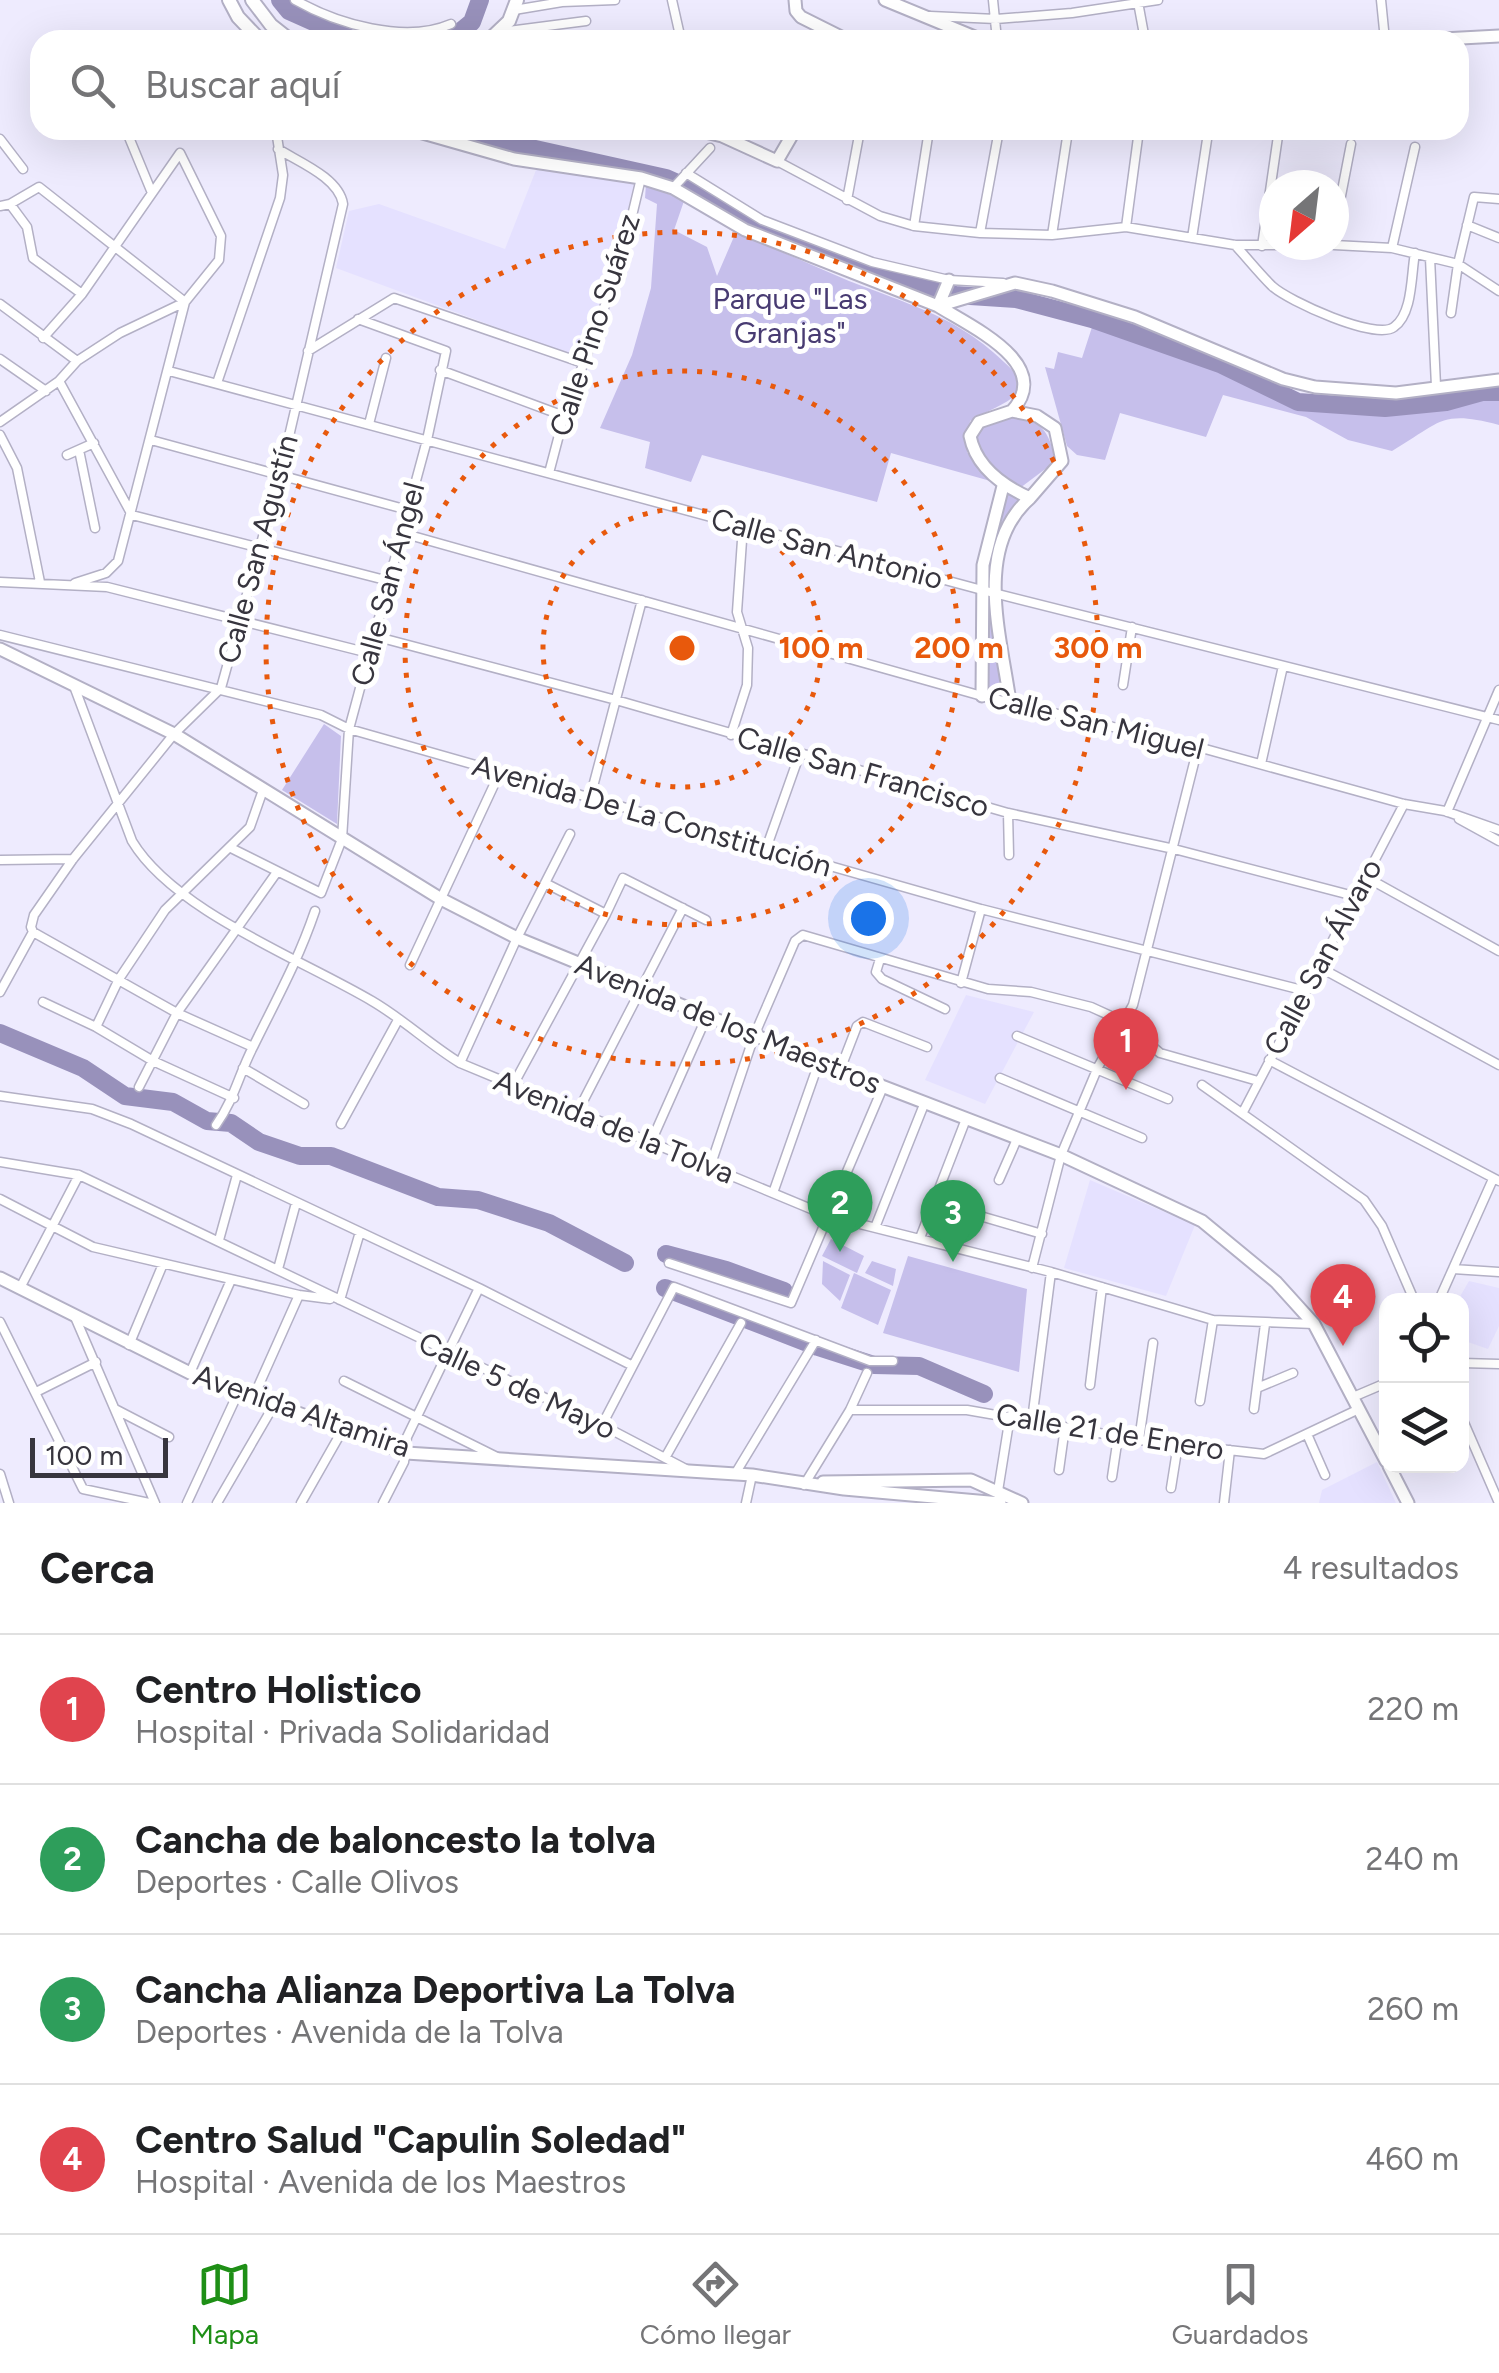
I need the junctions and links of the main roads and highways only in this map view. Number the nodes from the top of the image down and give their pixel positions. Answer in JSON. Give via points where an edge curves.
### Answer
{"nodes":[{"id":1,"x":229,"y":0,"type":"edge"},
{"id":2,"x":252,"y":0,"type":"edge"},
{"id":3,"x":516,"y":5,"type":"edge"},
{"id":4,"x":250,"y":30,"type":"edge"},
{"id":5,"x":277,"y":30,"type":"edge"},
{"id":6,"x":499,"y":30,"type":"edge"}],
"edges":[{"from":1,"to":4,"type":"main road"},
{"from":2,"to":5,"type":"main road"},
{"from":3,"to":6,"type":"main road"}]}
